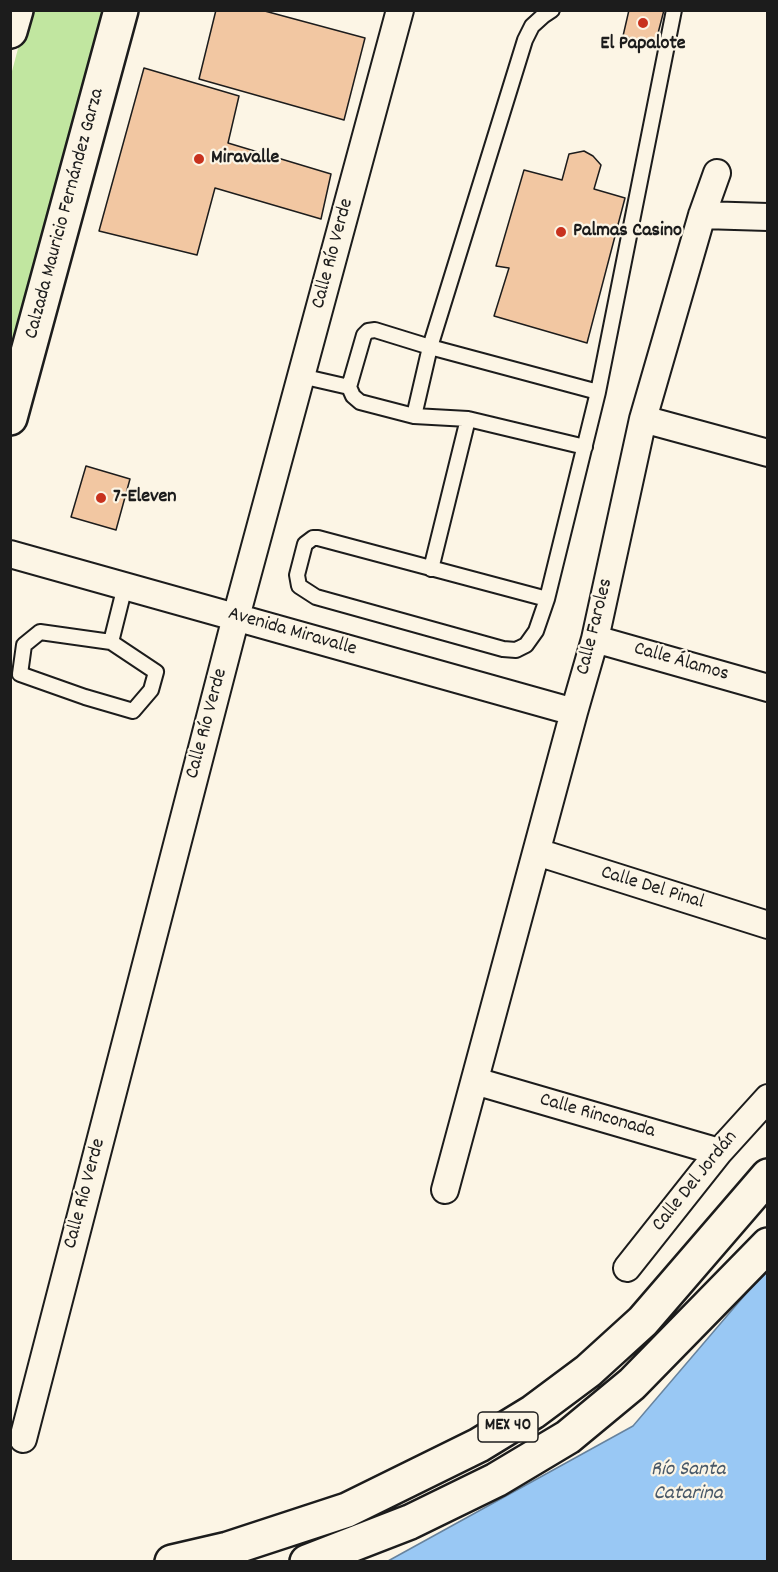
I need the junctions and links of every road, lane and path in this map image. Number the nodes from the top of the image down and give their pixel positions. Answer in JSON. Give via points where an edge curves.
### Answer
{"nodes":[{"id":1,"x":16,"y":10,"type":"edge"},
{"id":2,"x":122,"y":10,"type":"edge"},
{"id":3,"x":400,"y":10,"type":"edge"},
{"id":4,"x":552,"y":10,"type":"edge"},
{"id":5,"x":674,"y":10,"type":"edge"},
{"id":6,"x":10,"y":31,"type":"edge"},
{"id":7,"x":717,"y":173,"type":"dead end"},
{"id":8,"x":702,"y":215,"type":"junction"},
{"id":9,"x":768,"y":217,"type":"edge"},
{"id":10,"x":430,"y":347,"type":"junction"},
{"id":11,"x":301,"y":376,"type":"junction"},
{"id":12,"x":349,"y":387,"type":"junction"},
{"id":13,"x":598,"y":392,"type":"junction"},
{"id":14,"x":414,"y":416,"type":"junction"},
{"id":15,"x":10,"y":418,"type":"edge"},
{"id":16,"x":468,"y":419,"type":"junction"},
{"id":17,"x":643,"y":419,"type":"junction"},
{"id":18,"x":585,"y":447,"type":"junction"},
{"id":19,"x":768,"y":453,"type":"edge"},
{"id":20,"x":10,"y":554,"type":"edge"},
{"id":21,"x":431,"y":569,"type":"junction"},
{"id":22,"x":125,"y":586,"type":"junction"},
{"id":23,"x":547,"y":599,"type":"junction"},
{"id":24,"x":236,"y":617,"type":"junction"},
{"id":25,"x":595,"y":639,"type":"junction"},
{"id":26,"x":111,"y":642,"type":"junction"},
{"id":27,"x":768,"y":688,"type":"edge"},
{"id":28,"x":574,"y":712,"type":"junction"},
{"id":29,"x":537,"y":852,"type":"junction"},
{"id":30,"x":768,"y":925,"type":"edge"},
{"id":31,"x":475,"y":1081,"type":"junction"},
{"id":32,"x":768,"y":1098,"type":"edge"},
{"id":33,"x":719,"y":1152,"type":"junction"},
{"id":34,"x":768,"y":1176,"type":"edge"},
{"id":35,"x":445,"y":1190,"type":"dead end"},
{"id":36,"x":768,"y":1245,"type":"edge"},
{"id":37,"x":627,"y":1268,"type":"dead end"},
{"id":38,"x":23,"y":1439,"type":"dead end"},
{"id":39,"x":172,"y":1562,"type":"edge"},
{"id":40,"x":307,"y":1562,"type":"edge"}],
"edges":[{"from":1,"to":6,"type":"main road"},
{"from":2,"to":15,"type":"main road","name":"Calzada Mauricio Fernández Garza"},
{"from":3,"to":11,"type":"street","name":"Calle Río Verde"},
{"from":4,"to":10,"type":"lane","via":[[532,26],[525,40]]},
{"from":5,"to":13,"type":"lane"},
{"from":7,"to":8,"type":"street","name":"Calle Faroles"},
{"from":8,"to":9,"type":"street"},
{"from":8,"to":17,"type":"street","name":"Calle Faroles"},
{"from":10,"to":12,"type":"lane","via":[[368,331]]},
{"from":10,"to":13,"type":"lane"},
{"from":10,"to":14,"type":"lane"},
{"from":11,"to":12,"type":"lane"},
{"from":11,"to":24,"type":"street","name":"Calle Río Verde"},
{"from":12,"to":14,"type":"lane","via":[[360,402]]},
{"from":13,"to":18,"type":"lane"},
{"from":14,"to":16,"type":"lane"},
{"from":16,"to":18,"type":"lane"},
{"from":16,"to":21,"type":"lane"},
{"from":17,"to":19,"type":"street"},
{"from":17,"to":25,"type":"street","name":"Calle Faroles"},
{"from":18,"to":23,"type":"lane"},
{"from":20,"to":22,"type":"street","name":"Avenida Miravalle"},
{"from":21,"to":23,"type":"lane"},
{"from":21,"to":23,"type":"lane","via":[[313,538],[305,544],[297,575],[299,586],[316,597],[502,649],[516,650],[526,645],[536,631]]},
{"from":22,"to":24,"type":"street","name":"Avenida Miravalle"},
{"from":22,"to":26,"type":"lane"},
{"from":24,"to":28,"type":"street","name":"Avenida Miravalle"},
{"from":24,"to":38,"type":"street","name":"Calle Río Verde"},
{"from":25,"to":27,"type":"street","name":"Calle Álamos"},
{"from":25,"to":28,"type":"street","name":"Calle Faroles"},
{"from":26,"to":26,"type":"lane","via":[[40,632],[24,645],[20,674],[133,711],[152,690],[156,672]]},
{"from":28,"to":29,"type":"street","name":"Calle Faroles"},
{"from":29,"to":30,"type":"street","name":"Calle Del Pinal"},
{"from":29,"to":31,"type":"street","name":"Calle Faroles"},
{"from":31,"to":33,"type":"street","name":"Calle Rinconada"},
{"from":31,"to":35,"type":"street","name":"Calle Faroles"},
{"from":32,"to":33,"type":"street","name":"Calle Del Jordán"},
{"from":33,"to":37,"type":"street","name":"Calle Del Jordán"},
{"from":34,"to":39,"type":"main road","number":"MEX 40","via":[[643,1321],[588,1371],[533,1412],[479,1445],[347,1510],[228,1549]]},
{"from":36,"to":40,"type":"main road","number":"MEX 40","via":[[632,1384],[568,1437],[496,1480],[410,1522]]}]}
